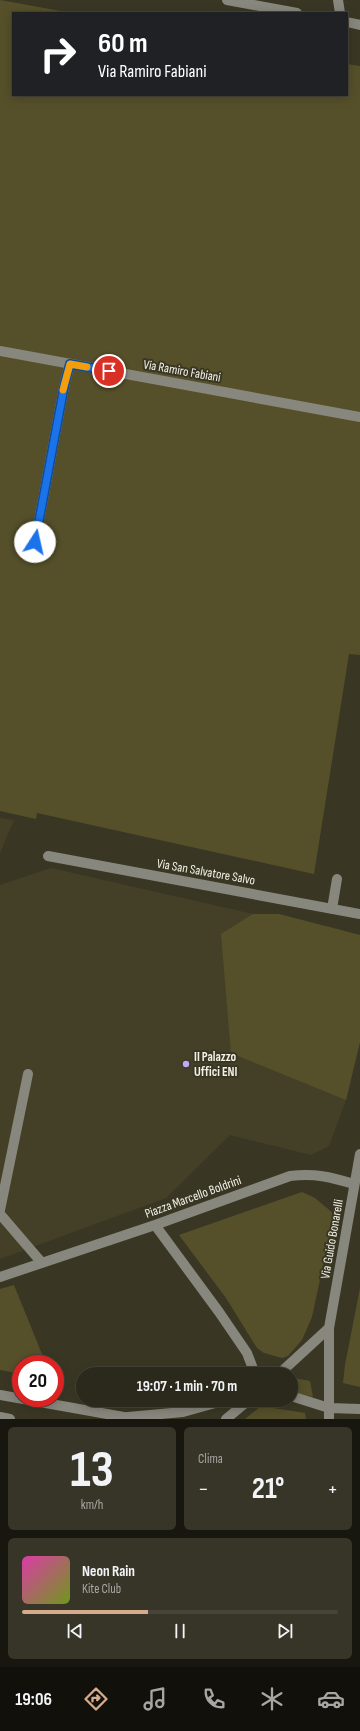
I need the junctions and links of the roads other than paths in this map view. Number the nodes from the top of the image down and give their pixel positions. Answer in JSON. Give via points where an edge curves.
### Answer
{"nodes":[{"id":1,"x":229,"y":0,"type":"edge"},
{"id":2,"x":338,"y":0,"type":"edge"},
{"id":3,"x":291,"y":12,"type":"edge"},
{"id":4,"x":340,"y":12,"type":"edge"},
{"id":5,"x":348,"y":22,"type":"edge"},
{"id":6,"x":360,"y":25,"type":"edge"},
{"id":7,"x":0,"y":351,"type":"edge"},
{"id":8,"x":70,"y":364,"type":"junction"},
{"id":9,"x":360,"y":417,"type":"edge"},
{"id":10,"x":35,"y":542,"type":"dead end"},
{"id":11,"x":48,"y":856,"type":"dead end"},
{"id":12,"x":337,"y":879,"type":"dead end"},
{"id":13,"x":332,"y":908,"type":"junction"},
{"id":14,"x":360,"y":914,"type":"edge"},
{"id":15,"x":28,"y":1074,"type":"dead end"},
{"id":16,"x":360,"y":1154,"type":"edge"},
{"id":17,"x":354,"y":1184,"type":"junction"},
{"id":18,"x":0,"y":1210,"type":"edge"},
{"id":19,"x":0,"y":1214,"type":"edge"},
{"id":20,"x":155,"y":1226,"type":"junction"},
{"id":21,"x":42,"y":1263,"type":"junction"},
{"id":22,"x":0,"y":1277,"type":"edge"},
{"id":23,"x":329,"y":1328,"type":"junction"},
{"id":24,"x":252,"y":1367,"type":"edge"},
{"id":25,"x":287,"y":1367,"type":"edge"},
{"id":26,"x":0,"y":1395,"type":"edge"},
{"id":27,"x":298,"y":1398,"type":"edge"},
{"id":28,"x":201,"y":1407,"type":"edge"},
{"id":29,"x":241,"y":1407,"type":"edge"},
{"id":30,"x":329,"y":1408,"type":"junction"},
{"id":31,"x":360,"y":1409,"type":"edge"},
{"id":32,"x":0,"y":1417,"type":"edge"},
{"id":33,"x":131,"y":1418,"type":"edge"},
{"id":34,"x":10,"y":1419,"type":"edge"},
{"id":35,"x":226,"y":1419,"type":"edge"},
{"id":36,"x":328,"y":1419,"type":"edge"}],
"edges":[{"from":1,"to":3,"type":"street"},
{"from":2,"to":4,"type":"street"},
{"from":5,"to":6,"type":"street"},
{"from":7,"to":8,"type":"street","name":"Via Ramiro Fabiani"},
{"from":8,"to":9,"type":"street","name":"Via Ramiro Fabiani"},
{"from":8,"to":10,"type":"street"},
{"from":11,"to":13,"type":"street","name":"Via San Salvatore Salvo"},
{"from":12,"to":13,"type":"street"},
{"from":13,"to":14,"type":"street","name":"Via San Salvatore Salvo"},
{"from":15,"to":18,"type":"street"},
{"from":16,"to":17,"type":"street","name":"Via Guido Bonarelli"},
{"from":17,"to":20,"type":"street","name":"Piazza Marcello Boldrini","via":[[308,1174],[290,1176]]},
{"from":17,"to":23,"type":"street","name":"Via Guido Bonarelli"},
{"from":19,"to":21,"type":"street"},
{"from":20,"to":21,"type":"street","name":"Piazza Marcello Boldrini"},
{"from":20,"to":24,"type":"street","via":[[219,1312],[247,1353]]},
{"from":21,"to":22,"type":"street","name":"Piazza Marcello Boldrini"},
{"from":23,"to":25,"type":"street"},
{"from":23,"to":30,"type":"street","name":"Via Guido Bonarelli"},
{"from":26,"to":33,"type":"street"},
{"from":27,"to":30,"type":"street"},
{"from":28,"to":33,"type":"street","via":[[183,1412]]},
{"from":29,"to":35,"type":"street"},
{"from":30,"to":31,"type":"street"},
{"from":30,"to":36,"type":"street","name":"Via Guido Bonarelli"},
{"from":32,"to":34,"type":"street"}]}
